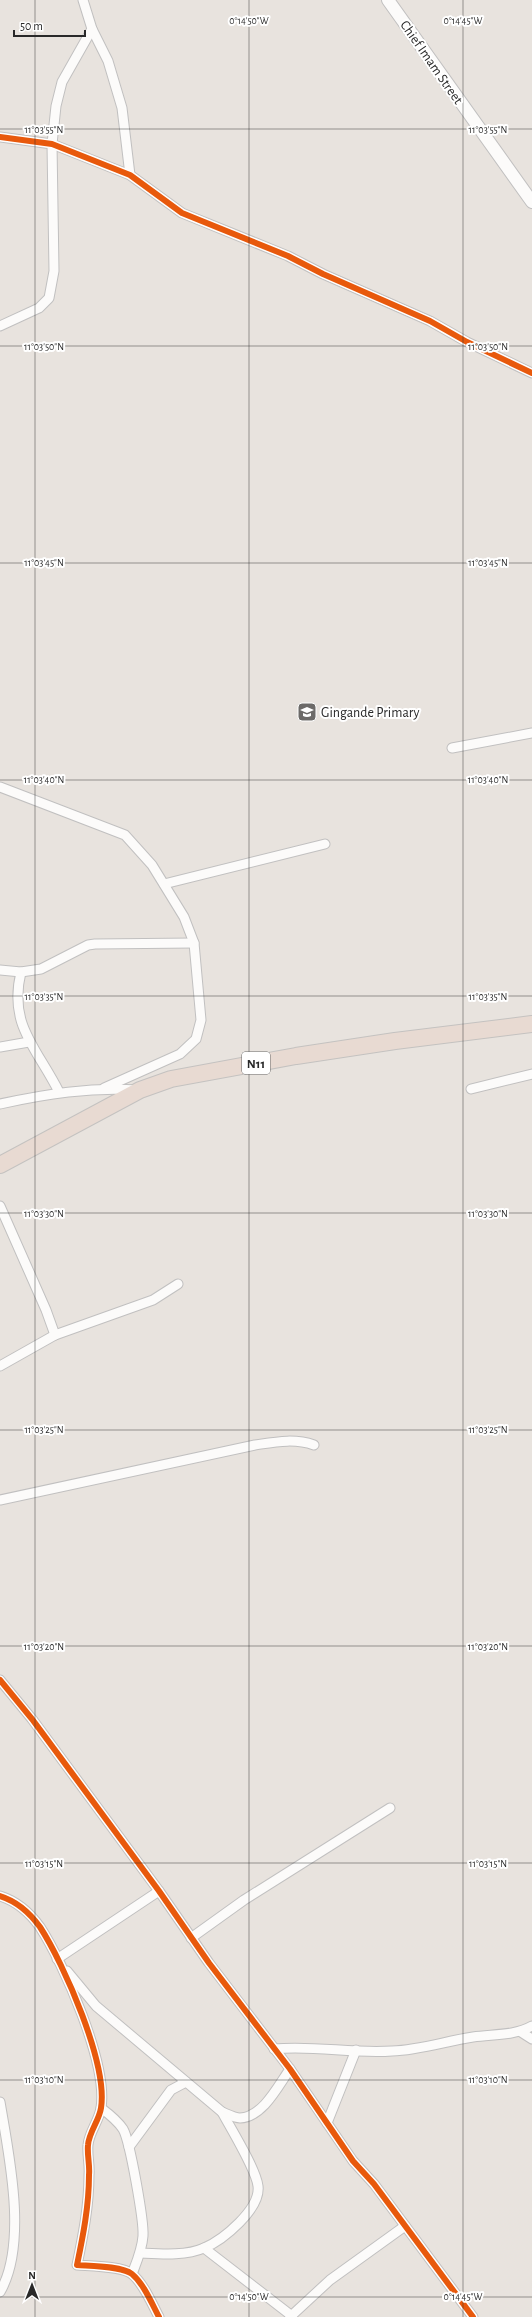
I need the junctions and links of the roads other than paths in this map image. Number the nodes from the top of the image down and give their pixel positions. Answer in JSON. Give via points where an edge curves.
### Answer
{"nodes":[{"id":1,"x":83,"y":0,"type":"edge"},
{"id":2,"x":388,"y":0,"type":"edge"},
{"id":3,"x":92,"y":29,"type":"junction"},
{"id":4,"x":0,"y":137,"type":"edge"},
{"id":5,"x":52,"y":144,"type":"junction"},
{"id":6,"x":130,"y":175,"type":"junction"},
{"id":7,"x":532,"y":202,"type":"edge"},
{"id":8,"x":0,"y":326,"type":"edge"},
{"id":9,"x":532,"y":373,"type":"edge"},
{"id":10,"x":532,"y":733,"type":"edge"},
{"id":11,"x":452,"y":748,"type":"dead end"},
{"id":12,"x":0,"y":787,"type":"edge"},
{"id":13,"x":325,"y":844,"type":"dead end"},
{"id":14,"x":164,"y":884,"type":"junction"},
{"id":15,"x":194,"y":943,"type":"junction"},
{"id":16,"x":0,"y":970,"type":"edge"},
{"id":17,"x":21,"y":972,"type":"junction"},
{"id":18,"x":532,"y":1024,"type":"edge"},
{"id":19,"x":29,"y":1042,"type":"junction"},
{"id":20,"x":0,"y":1047,"type":"edge"},
{"id":21,"x":532,"y":1074,"type":"edge"},
{"id":22,"x":104,"y":1088,"type":"junction"},
{"id":23,"x":471,"y":1089,"type":"dead end"},
{"id":24,"x":140,"y":1090,"type":"junction"},
{"id":25,"x":59,"y":1092,"type":"junction"},
{"id":26,"x":1,"y":1101,"type":"edge"},
{"id":27,"x":0,"y":1165,"type":"edge"},
{"id":28,"x":0,"y":1206,"type":"edge"},
{"id":29,"x":178,"y":1284,"type":"dead end"},
{"id":30,"x":55,"y":1335,"type":"junction"},
{"id":31,"x":0,"y":1366,"type":"edge"},
{"id":32,"x":314,"y":1445,"type":"dead end"},
{"id":33,"x":0,"y":1500,"type":"edge"},
{"id":34,"x":0,"y":1680,"type":"edge"},
{"id":35,"x":390,"y":1808,"type":"dead end"},
{"id":36,"x":159,"y":1891,"type":"junction"},
{"id":37,"x":0,"y":1896,"type":"edge"},
{"id":38,"x":191,"y":1938,"type":"junction"},
{"id":39,"x":60,"y":1962,"type":"junction"},
{"id":40,"x":532,"y":2026,"type":"edge"},
{"id":41,"x":521,"y":2032,"type":"junction"},
{"id":42,"x":532,"y":2039,"type":"edge"},
{"id":43,"x":274,"y":2049,"type":"junction"},
{"id":44,"x":356,"y":2050,"type":"junction"},
{"id":45,"x":290,"y":2069,"type":"junction"},
{"id":46,"x":186,"y":2082,"type":"junction"},
{"id":47,"x":0,"y":2102,"type":"edge"},
{"id":48,"x":101,"y":2108,"type":"junction"},
{"id":49,"x":222,"y":2112,"type":"junction"},
{"id":50,"x":327,"y":2124,"type":"junction"},
{"id":51,"x":129,"y":2147,"type":"junction"},
{"id":52,"x":405,"y":2226,"type":"junction"},
{"id":53,"x":204,"y":2248,"type":"junction"},
{"id":54,"x":141,"y":2253,"type":"junction"},
{"id":55,"x":132,"y":2274,"type":"junction"},
{"id":56,"x":0,"y":2292,"type":"edge"},
{"id":57,"x":291,"y":2316,"type":"edge"},
{"id":58,"x":159,"y":2317,"type":"edge"},
{"id":59,"x":473,"y":2317,"type":"edge"}],
"edges":[{"from":1,"to":3,"type":"street"},
{"from":2,"to":7,"type":"street","name":"Chief Imam Street"},
{"from":3,"to":5,"type":"street","via":[[62,82],[56,106]]},
{"from":3,"to":6,"type":"street","via":[[108,61],[122,108]]},
{"from":4,"to":5,"type":"street"},
{"from":5,"to":6,"type":"street"},
{"from":5,"to":8,"type":"street","via":[[54,271],[49,298],[39,308]]},
{"from":6,"to":9,"type":"street","via":[[182,213],[288,256]]},
{"from":10,"to":11,"type":"street"},
{"from":12,"to":14,"type":"street","via":[[125,836],[152,865]]},
{"from":13,"to":14,"type":"street"},
{"from":14,"to":15,"type":"street","via":[[184,917]]},
{"from":15,"to":17,"type":"street","via":[[95,944],[41,969]]},
{"from":15,"to":22,"type":"street","via":[[201,1020],[196,1039],[180,1054]]},
{"from":16,"to":17,"type":"street"},
{"from":17,"to":19,"type":"street","via":[[17,1002],[19,1017]]},
{"from":18,"to":24,"type":"highway","number":"N11","via":[[395,1040],[296,1056],[171,1079]]},
{"from":19,"to":20,"type":"street"},
{"from":19,"to":25,"type":"street"},
{"from":21,"to":23,"type":"street"},
{"from":22,"to":24,"type":"street"},
{"from":22,"to":25,"type":"street"},
{"from":24,"to":27,"type":"highway","number":"N11"},
{"from":25,"to":26,"type":"street"},
{"from":28,"to":30,"type":"street"},
{"from":29,"to":30,"type":"street","via":[[153,1300]]},
{"from":30,"to":31,"type":"street"},
{"from":32,"to":33,"type":"street","via":[[303,1441],[288,1441],[255,1445]]},
{"from":34,"to":36,"type":"street","via":[[32,1719]]},
{"from":35,"to":38,"type":"street","via":[[244,1900]]},
{"from":36,"to":38,"type":"street"},
{"from":36,"to":39,"type":"street"},
{"from":37,"to":39,"type":"street","via":[[20,1906],[39,1926]]},
{"from":38,"to":43,"type":"street"},
{"from":39,"to":46,"type":"street","via":[[96,2006]]},
{"from":39,"to":48,"type":"street","via":[[95,2053]]},
{"from":40,"to":41,"type":"street"},
{"from":41,"to":42,"type":"street"},
{"from":41,"to":44,"type":"street","via":[[476,2036],[392,2051]]},
{"from":43,"to":44,"type":"street","via":[[292,2047]]},
{"from":43,"to":45,"type":"street"},
{"from":44,"to":50,"type":"street"},
{"from":45,"to":49,"type":"street","via":[[263,2106],[252,2115],[239,2118]]},
{"from":45,"to":50,"type":"street"},
{"from":46,"to":49,"type":"street"},
{"from":46,"to":51,"type":"street","via":[[171,2090]]},
{"from":47,"to":56,"type":"street","via":[[9,2155],[15,2244],[11,2268]]},
{"from":48,"to":51,"type":"street","via":[[113,2117],[123,2130]]},
{"from":48,"to":55,"type":"street","via":[[88,2144],[90,2176],[86,2222],[77,2265],[116,2269]]},
{"from":49,"to":53,"type":"street","via":[[243,2151],[258,2184],[258,2191],[248,2214],[234,2228]]},
{"from":50,"to":52,"type":"street"},
{"from":51,"to":54,"type":"street","via":[[142,2219]]},
{"from":52,"to":57,"type":"street","via":[[330,2280]]},
{"from":52,"to":59,"type":"street"},
{"from":53,"to":54,"type":"street","via":[[163,2254]]},
{"from":53,"to":57,"type":"street"},
{"from":54,"to":55,"type":"street"},
{"from":55,"to":58,"type":"street","via":[[150,2298]]}]}
